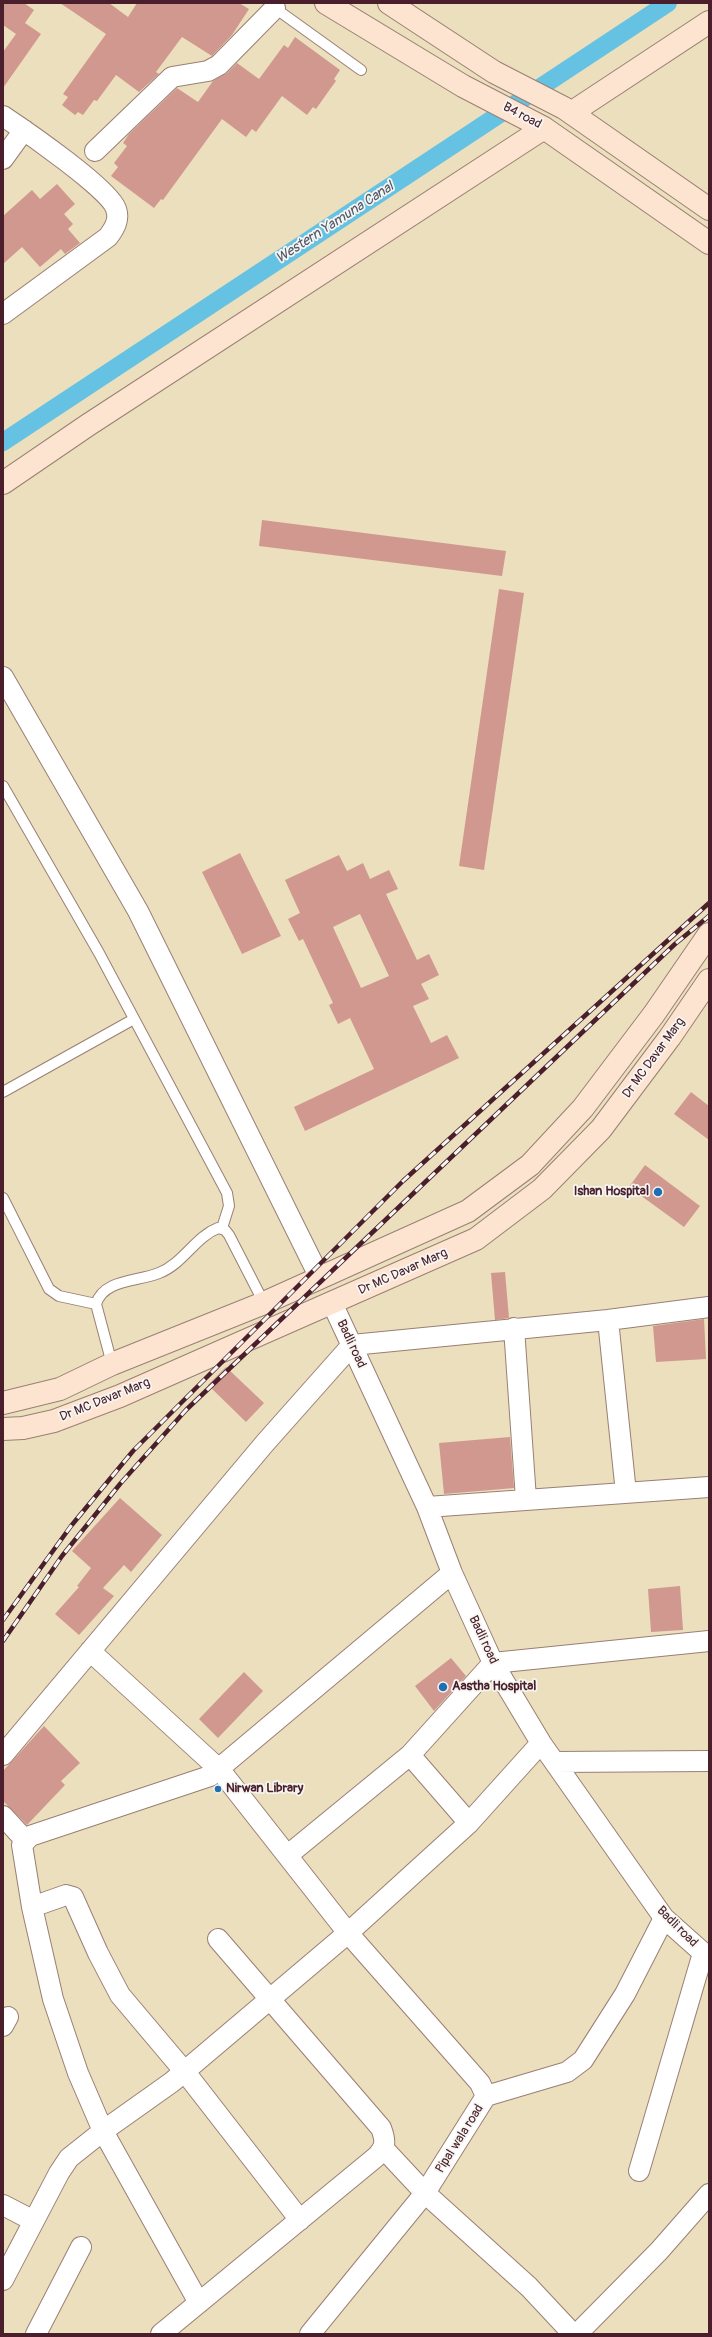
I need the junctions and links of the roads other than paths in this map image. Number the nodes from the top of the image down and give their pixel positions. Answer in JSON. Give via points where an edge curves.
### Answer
{"nodes":[{"id":1,"x":326,"y":3,"type":"edge"},
{"id":2,"x":389,"y":3,"type":"edge"},
{"id":3,"x":271,"y":6,"type":"edge"},
{"id":4,"x":709,"y":22,"type":"edge"},
{"id":5,"x":361,"y":70,"type":"dead end"},
{"id":6,"x":568,"y":110,"type":"junction"},
{"id":7,"x":3,"y":116,"type":"edge"},
{"id":8,"x":538,"y":124,"type":"junction"},
{"id":9,"x":24,"y":130,"type":"junction"},
{"id":10,"x":95,"y":151,"type":"dead end"},
{"id":11,"x":3,"y":159,"type":"edge"},
{"id":12,"x":709,"y":208,"type":"edge"},
{"id":13,"x":709,"y":243,"type":"edge"},
{"id":14,"x":3,"y":314,"type":"edge"},
{"id":15,"x":3,"y":483,"type":"edge"},
{"id":16,"x":3,"y":676,"type":"edge"},
{"id":17,"x":3,"y":786,"type":"edge"},
{"id":18,"x":709,"y":934,"type":"edge"},
{"id":19,"x":709,"y":980,"type":"edge"},
{"id":20,"x":134,"y":1019,"type":"junction"},
{"id":21,"x":3,"y":1092,"type":"edge"},
{"id":22,"x":3,"y":1198,"type":"edge"},
{"id":23,"x":222,"y":1228,"type":"junction"},
{"id":24,"x":320,"y":1278,"type":"junction"},
{"id":25,"x":264,"y":1303,"type":"junction"},
{"id":26,"x":332,"y":1303,"type":"junction"},
{"id":27,"x":96,"y":1304,"type":"junction"},
{"id":28,"x":709,"y":1307,"type":"edge"},
{"id":29,"x":608,"y":1320,"type":"junction"},
{"id":30,"x":514,"y":1328,"type":"junction"},
{"id":31,"x":352,"y":1345,"type":"junction"},
{"id":32,"x":104,"y":1368,"type":"junction"},
{"id":33,"x":106,"y":1401,"type":"junction"},
{"id":34,"x":3,"y":1403,"type":"edge"},
{"id":35,"x":3,"y":1429,"type":"edge"},
{"id":36,"x":709,"y":1487,"type":"edge"},
{"id":37,"x":626,"y":1492,"type":"junction"},
{"id":38,"x":526,"y":1499,"type":"junction"},
{"id":39,"x":427,"y":1507,"type":"junction"},
{"id":40,"x":452,"y":1573,"type":"junction"},
{"id":41,"x":709,"y":1641,"type":"edge"},
{"id":42,"x":90,"y":1651,"type":"junction"},
{"id":43,"x":493,"y":1663,"type":"junction"},
{"id":44,"x":541,"y":1743,"type":"junction"},
{"id":45,"x":3,"y":1755,"type":"edge"},
{"id":46,"x":410,"y":1755,"type":"junction"},
{"id":47,"x":709,"y":1761,"type":"edge"},
{"id":48,"x":555,"y":1762,"type":"junction"},
{"id":49,"x":220,"y":1770,"type":"junction"},
{"id":50,"x":3,"y":1816,"type":"edge"},
{"id":51,"x":469,"y":1823,"type":"junction"},
{"id":52,"x":25,"y":1840,"type":"junction"},
{"id":53,"x":288,"y":1855,"type":"junction"},
{"id":54,"x":32,"y":1907,"type":"junction"},
{"id":55,"x":664,"y":1918,"type":"junction"},
{"id":56,"x":348,"y":1933,"type":"junction"},
{"id":57,"x":218,"y":1939,"type":"dead end"},
{"id":58,"x":706,"y":1955,"type":"edge"},
{"id":59,"x":270,"y":1999,"type":"junction"},
{"id":60,"x":185,"y":2072,"type":"junction"},
{"id":61,"x":486,"y":2096,"type":"junction"},
{"id":62,"x":103,"y":2131,"type":"junction"},
{"id":63,"x":384,"y":2150,"type":"junction"},
{"id":64,"x":639,"y":2171,"type":"dead end"},
{"id":65,"x":425,"y":2193,"type":"junction"},
{"id":66,"x":709,"y":2194,"type":"edge"},
{"id":67,"x":3,"y":2205,"type":"edge"},
{"id":68,"x":300,"y":2220,"type":"junction"},
{"id":69,"x":34,"y":2221,"type":"junction"},
{"id":70,"x":82,"y":2247,"type":"dead end"},
{"id":71,"x":3,"y":2280,"type":"edge"},
{"id":72,"x":199,"y":2303,"type":"junction"},
{"id":73,"x":36,"y":2334,"type":"edge"},
{"id":74,"x":161,"y":2334,"type":"edge"},
{"id":75,"x":310,"y":2334,"type":"edge"},
{"id":76,"x":573,"y":2334,"type":"edge"},
{"id":77,"x":578,"y":2334,"type":"edge"}],
"edges":[{"from":1,"to":8,"type":"street","name":"B4 road","via":[[463,86]]},
{"from":2,"to":6,"type":"street","name":"B4 road","via":[[494,72]]},
{"from":3,"to":5,"type":"lane"},
{"from":3,"to":10,"type":"street","via":[[219,66],[208,71],[172,77]]},
{"from":4,"to":6,"type":"street"},
{"from":6,"to":12,"type":"street","name":"B4 road"},
{"from":7,"to":9,"type":"street"},
{"from":8,"to":13,"type":"street","name":"B4 road"},
{"from":8,"to":15,"type":"street"},
{"from":9,"to":11,"type":"street"},
{"from":9,"to":14,"type":"street","via":[[111,199],[117,210],[116,225],[108,237]]},
{"from":16,"to":24,"type":"street","via":[[138,911]]},
{"from":17,"to":20,"type":"lane"},
{"from":18,"to":24,"type":"street","via":[[654,1014],[583,1108],[530,1165],[468,1211]]},
{"from":19,"to":26,"type":"street","name":"Dr MC Davar Marg","via":[[601,1129],[542,1189],[476,1239]]},
{"from":20,"to":21,"type":"lane"},
{"from":20,"to":23,"type":"lane","via":[[227,1193],[229,1206]]},
{"from":22,"to":27,"type":"lane","via":[[49,1289],[59,1296]]},
{"from":23,"to":25,"type":"lane","via":[[229,1235]]},
{"from":23,"to":27,"type":"lane","via":[[209,1232],[170,1268],[104,1290]]},
{"from":24,"to":25,"type":"street"},
{"from":25,"to":32,"type":"street"},
{"from":26,"to":31,"type":"street","name":"Badli road"},
{"from":26,"to":33,"type":"street","name":"Dr MC Davar Marg"},
{"from":27,"to":32,"type":"lane"},
{"from":28,"to":29,"type":"street"},
{"from":29,"to":30,"type":"street"},
{"from":29,"to":37,"type":"street"},
{"from":30,"to":31,"type":"street"},
{"from":30,"to":38,"type":"street"},
{"from":31,"to":39,"type":"street","name":"Badli road"},
{"from":31,"to":42,"type":"street","via":[[265,1443]]},
{"from":32,"to":33,"type":"street"},
{"from":32,"to":34,"type":"street","via":[[60,1389]]},
{"from":33,"to":35,"type":"street","name":"Dr MC Davar Marg","via":[[54,1421]]},
{"from":36,"to":37,"type":"street"},
{"from":37,"to":38,"type":"street"},
{"from":38,"to":39,"type":"street"},
{"from":39,"to":40,"type":"street","name":"Badli road"},
{"from":40,"to":43,"type":"street","name":"Badli road"},
{"from":40,"to":49,"type":"street"},
{"from":41,"to":43,"type":"street"},
{"from":42,"to":45,"type":"street"},
{"from":42,"to":49,"type":"street"},
{"from":43,"to":44,"type":"street","name":"Badli road"},
{"from":43,"to":46,"type":"street"},
{"from":44,"to":48,"type":"street","name":"Badli road"},
{"from":44,"to":51,"type":"street"},
{"from":46,"to":51,"type":"street"},
{"from":46,"to":53,"type":"street"},
{"from":47,"to":48,"type":"street"},
{"from":48,"to":55,"type":"street","name":"Badli road"},
{"from":49,"to":52,"type":"street","via":[[199,1781],[30,1836]]},
{"from":49,"to":53,"type":"street"},
{"from":50,"to":52,"type":"street"},
{"from":51,"to":56,"type":"street"},
{"from":52,"to":54,"type":"street","via":[[22,1851]]},
{"from":53,"to":56,"type":"street"},
{"from":54,"to":60,"type":"street","via":[[66,1896],[73,1897],[120,1995]]},
{"from":54,"to":62,"type":"street","via":[[53,1999],[78,2073]]},
{"from":55,"to":58,"type":"street","name":"Badli road"},
{"from":55,"to":61,"type":"street","name":"Pipal wala road","via":[[625,1994],[579,2064],[556,2076]]},
{"from":56,"to":59,"type":"street"},
{"from":56,"to":61,"type":"street","via":[[480,2084]]},
{"from":57,"to":59,"type":"street"},
{"from":58,"to":64,"type":"street"},
{"from":59,"to":60,"type":"street"},
{"from":59,"to":63,"type":"street","via":[[381,2128]]},
{"from":60,"to":62,"type":"street"},
{"from":60,"to":68,"type":"street"},
{"from":61,"to":65,"type":"street","name":"Pipal wala road"},
{"from":62,"to":69,"type":"street","via":[[64,2164]]},
{"from":62,"to":72,"type":"street"},
{"from":63,"to":65,"type":"street"},
{"from":63,"to":68,"type":"street"},
{"from":65,"to":75,"type":"street","name":"Pipal wala road"},
{"from":65,"to":76,"type":"street","via":[[529,2287]]},
{"from":66,"to":77,"type":"street","via":[[659,2251]]},
{"from":67,"to":69,"type":"street"},
{"from":68,"to":72,"type":"street"},
{"from":69,"to":71,"type":"street"},
{"from":70,"to":73,"type":"street"},
{"from":72,"to":74,"type":"street"}]}
